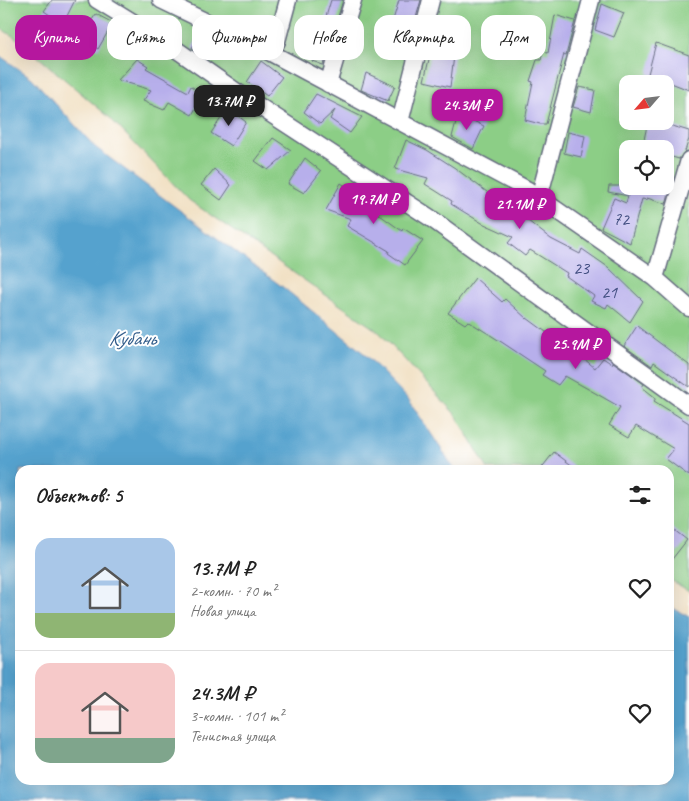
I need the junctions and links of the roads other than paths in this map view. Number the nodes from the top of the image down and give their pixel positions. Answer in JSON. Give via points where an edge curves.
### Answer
{"nodes":[{"id":1,"x":97,"y":0,"type":"edge"},
{"id":2,"x":161,"y":0,"type":"edge"},
{"id":3,"x":288,"y":0,"type":"edge"},
{"id":4,"x":354,"y":0,"type":"edge"},
{"id":5,"x":431,"y":0,"type":"edge"},
{"id":6,"x":591,"y":0,"type":"edge"},
{"id":7,"x":196,"y":15,"type":"edge"},
{"id":8,"x":284,"y":15,"type":"edge"},
{"id":9,"x":284,"y":54,"type":"edge"},
{"id":10,"x":328,"y":84,"type":"junction"},
{"id":11,"x":400,"y":122,"type":"junction"},
{"id":12,"x":689,"y":160,"type":"edge"},
{"id":13,"x":539,"y":198,"type":"junction"},
{"id":14,"x":655,"y":278,"type":"junction"},
{"id":15,"x":689,"y":308,"type":"edge"},
{"id":16,"x":689,"y":404,"type":"edge"}],
"edges":[{"from":1,"to":16,"type":"street","via":[[429,217]]},
{"from":2,"to":7,"type":"street"},
{"from":3,"to":8,"type":"street"},
{"from":4,"to":10,"type":"street"},
{"from":5,"to":11,"type":"street"},
{"from":6,"to":13,"type":"street"},
{"from":9,"to":10,"type":"street"},
{"from":10,"to":11,"type":"street"},
{"from":11,"to":13,"type":"street"},
{"from":12,"to":14,"type":"street"},
{"from":13,"to":14,"type":"street"},
{"from":14,"to":15,"type":"street"}]}
